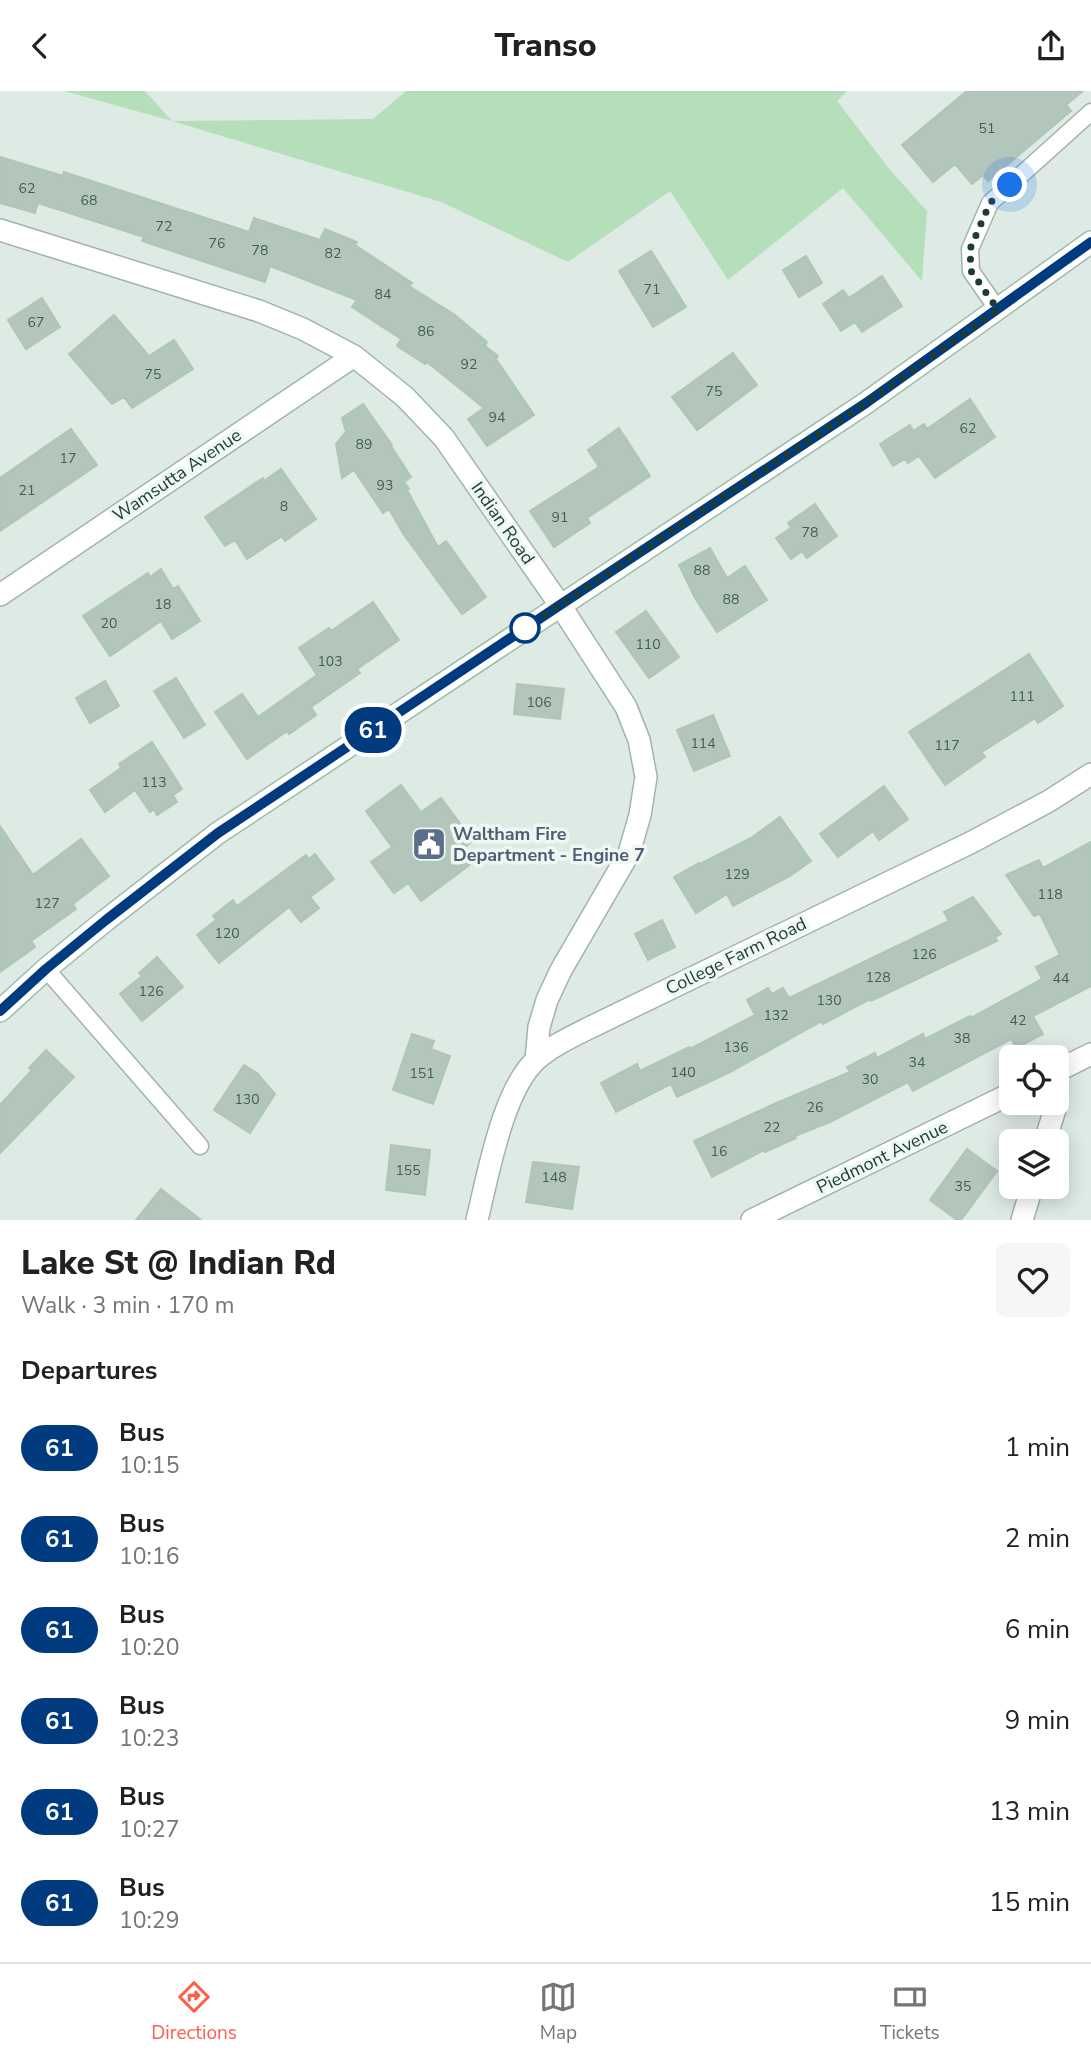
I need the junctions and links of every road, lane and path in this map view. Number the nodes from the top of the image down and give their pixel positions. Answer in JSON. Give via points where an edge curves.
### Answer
{"nodes":[{"id":1,"x":1091,"y":112,"type":"edge"},
{"id":2,"x":0,"y":230,"type":"edge"},
{"id":3,"x":1091,"y":242,"type":"edge"},
{"id":4,"x":998,"y":310,"type":"junction"},
{"id":5,"x":354,"y":356,"type":"junction"},
{"id":6,"x":0,"y":595,"type":"edge"},
{"id":7,"x":560,"y":605,"type":"junction"},
{"id":8,"x":1091,"y":774,"type":"edge"},
{"id":9,"x":46,"y":969,"type":"junction"},
{"id":10,"x":0,"y":1011,"type":"edge"},
{"id":11,"x":1091,"y":1054,"type":"edge"},
{"id":12,"x":536,"y":1060,"type":"junction"},
{"id":13,"x":1069,"y":1065,"type":"edge"},
{"id":14,"x":999,"y":1099,"type":"edge"},
{"id":15,"x":200,"y":1146,"type":"dead end"},
{"id":16,"x":1028,"y":1199,"type":"edge"},
{"id":17,"x":477,"y":1220,"type":"edge"},
{"id":18,"x":752,"y":1220,"type":"edge"},
{"id":19,"x":1022,"y":1220,"type":"edge"}],
"edges":[{"from":1,"to":4,"type":"lane","via":[[990,203],[970,249],[971,271]]},
{"from":2,"to":5,"type":"street","name":"Indian Road","via":[[259,311]]},
{"from":3,"to":4,"type":"street"},
{"from":4,"to":7,"type":"street"},
{"from":5,"to":6,"type":"street","name":"Wamsutta Avenue"},
{"from":5,"to":7,"type":"street","name":"Indian Road","via":[[405,397],[444,438]]},
{"from":7,"to":9,"type":"street","via":[[218,833]]},
{"from":7,"to":12,"type":"street","name":"Indian Road","via":[[626,707],[646,777],[629,853],[547,1000]]},
{"from":8,"to":12,"type":"street","name":"College Farm Road","via":[[993,831],[589,1028]]},
{"from":9,"to":10,"type":"street"},
{"from":9,"to":15,"type":"lane"},
{"from":11,"to":13,"type":"street"},
{"from":12,"to":17,"type":"street","name":"College Farm Road","via":[[517,1085],[504,1115]]},
{"from":14,"to":18,"type":"street","name":"Piedmont Avenue"},
{"from":16,"to":19,"type":"street"}]}
